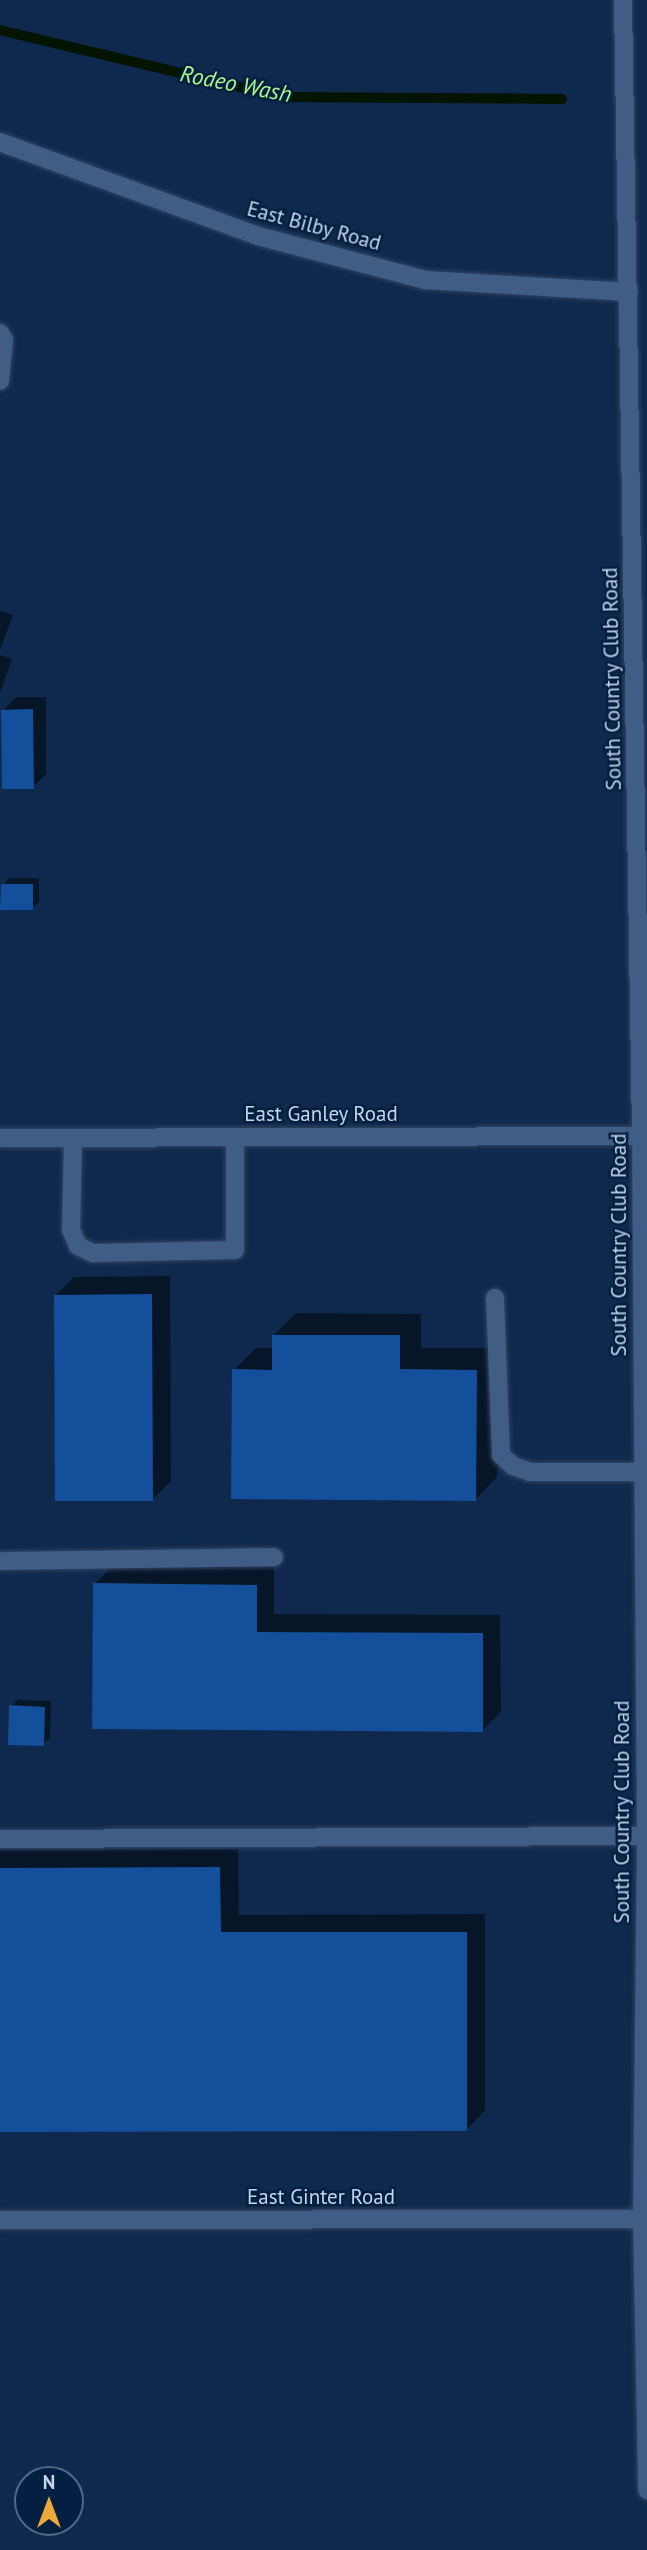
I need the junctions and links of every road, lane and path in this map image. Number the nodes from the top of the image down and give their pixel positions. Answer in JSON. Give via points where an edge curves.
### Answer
{"nodes":[{"id":1,"x":623,"y":0,"type":"edge"},
{"id":2,"x":0,"y":142,"type":"edge"},
{"id":3,"x":629,"y":292,"type":"junction"},
{"id":4,"x":0,"y":333,"type":"edge"},
{"id":5,"x":0,"y":381,"type":"edge"},
{"id":6,"x":642,"y":792,"type":"edge"},
{"id":7,"x":644,"y":1136,"type":"edge"},
{"id":8,"x":235,"y":1137,"type":"junction"},
{"id":9,"x":0,"y":1138,"type":"edge"},
{"id":10,"x":73,"y":1138,"type":"junction"},
{"id":11,"x":495,"y":1298,"type":"dead end"},
{"id":12,"x":644,"y":1472,"type":"junction"},
{"id":13,"x":274,"y":1557,"type":"dead end"},
{"id":14,"x":0,"y":1561,"type":"edge"},
{"id":15,"x":646,"y":1836,"type":"edge"},
{"id":16,"x":0,"y":1839,"type":"edge"},
{"id":17,"x":642,"y":2219,"type":"junction"},
{"id":18,"x":0,"y":2220,"type":"edge"},
{"id":19,"x":647,"y":2476,"type":"edge"},
{"id":20,"x":647,"y":2490,"type":"edge"}],
"edges":[{"from":1,"to":3,"type":"street","name":"South Country Club Road"},
{"from":2,"to":3,"type":"street","name":"East Bilby Road","via":[[258,236],[426,280]]},
{"from":3,"to":6,"type":"street","name":"South Country Club Road"},
{"from":4,"to":5,"type":"street","via":[[4,340]]},
{"from":6,"to":7,"type":"street","name":"South Country Club Road"},
{"from":7,"to":8,"type":"street","name":"East Ganley Road"},
{"from":7,"to":12,"type":"street","name":"South Country Club Road"},
{"from":8,"to":10,"type":"street","name":"East Ganley Road"},
{"from":8,"to":10,"type":"street","via":[[235,1250],[93,1253],[78,1246],[71,1230]]},
{"from":9,"to":10,"type":"street","name":"East Ganley Road"},
{"from":11,"to":12,"type":"street","via":[[501,1455],[530,1472]]},
{"from":12,"to":15,"type":"street","name":"South Country Club Road"},
{"from":13,"to":14,"type":"street"},
{"from":15,"to":16,"type":"street"},
{"from":15,"to":17,"type":"street","name":"South Country Club Road"},
{"from":17,"to":18,"type":"street","name":"East Ginter Road"},
{"from":17,"to":19,"type":"street","name":"South Country Club Road"},
{"from":19,"to":20,"type":"street","name":"South Country Club Road"}]}
